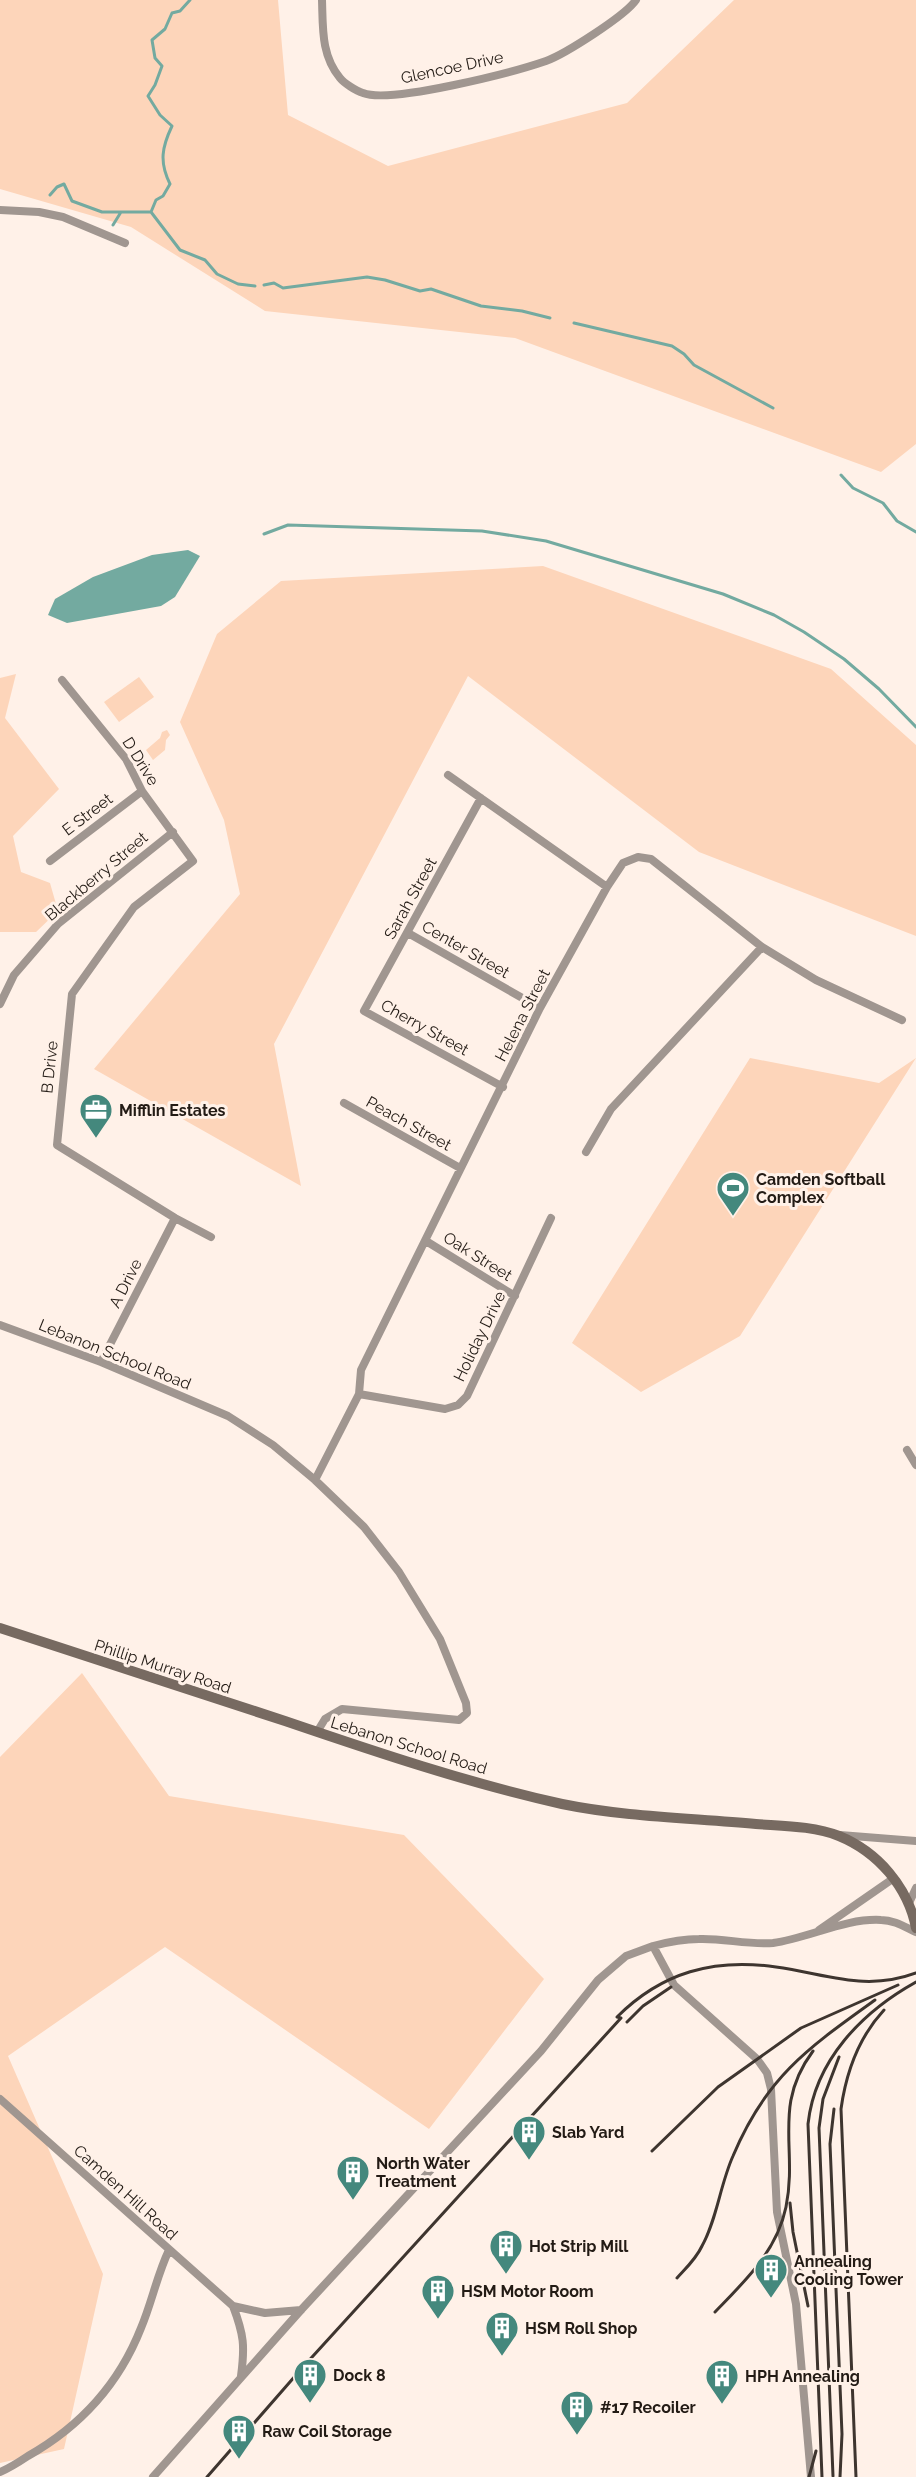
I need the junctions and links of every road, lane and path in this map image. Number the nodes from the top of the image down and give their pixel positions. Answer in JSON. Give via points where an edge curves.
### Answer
{"nodes":[{"id":1,"x":322,"y":0,"type":"edge"},
{"id":2,"x":636,"y":0,"type":"edge"},
{"id":3,"x":0,"y":210,"type":"edge"},
{"id":4,"x":125,"y":243,"type":"dead end"},
{"id":5,"x":62,"y":680,"type":"dead end"},
{"id":6,"x":448,"y":775,"type":"dead end"},
{"id":7,"x":142,"y":791,"type":"junction"},
{"id":8,"x":481,"y":798,"type":"junction"},
{"id":9,"x":173,"y":832,"type":"junction"},
{"id":10,"x":50,"y":861,"type":"dead end"},
{"id":11,"x":193,"y":861,"type":"joint"},
{"id":12,"x":607,"y":887,"type":"junction"},
{"id":13,"x":408,"y":933,"type":"junction"},
{"id":14,"x":762,"y":947,"type":"junction"},
{"id":15,"x":0,"y":1004,"type":"edge"},
{"id":16,"x":540,"y":1008,"type":"junction"},
{"id":17,"x":364,"y":1011,"type":"joint"},
{"id":18,"x":902,"y":1020,"type":"dead end"},
{"id":19,"x":503,"y":1087,"type":"junction"},
{"id":20,"x":344,"y":1103,"type":"dead end"},
{"id":21,"x":586,"y":1152,"type":"dead end"},
{"id":22,"x":460,"y":1168,"type":"junction"},
{"id":23,"x":176,"y":1218,"type":"junction"},
{"id":24,"x":551,"y":1218,"type":"dead end"},
{"id":25,"x":211,"y":1237,"type":"dead end"},
{"id":26,"x":426,"y":1241,"type":"junction"},
{"id":27,"x":515,"y":1296,"type":"junction"},
{"id":28,"x":0,"y":1325,"type":"edge"},
{"id":29,"x":101,"y":1362,"type":"junction"},
{"id":30,"x":359,"y":1394,"type":"junction"},
{"id":31,"x":907,"y":1450,"type":"dead end"},
{"id":32,"x":916,"y":1465,"type":"edge"},
{"id":33,"x":315,"y":1480,"type":"junction"},
{"id":34,"x":0,"y":1628,"type":"edge"},
{"id":35,"x":317,"y":1732,"type":"junction"},
{"id":36,"x":837,"y":1835,"type":"junction"},
{"id":37,"x":916,"y":1841,"type":"edge"},
{"id":38,"x":894,"y":1878,"type":"junction"},
{"id":39,"x":916,"y":1888,"type":"edge"},
{"id":40,"x":909,"y":1903,"type":"junction"},
{"id":41,"x":916,"y":1928,"type":"edge"},
{"id":42,"x":916,"y":1932,"type":"edge"},
{"id":43,"x":811,"y":1935,"type":"junction"},
{"id":44,"x":653,"y":1946,"type":"junction"},
{"id":45,"x":0,"y":2100,"type":"edge"},
{"id":46,"x":169,"y":2250,"type":"junction"},
{"id":47,"x":233,"y":2306,"type":"junction"},
{"id":48,"x":301,"y":2310,"type":"junction"},
{"id":49,"x":241,"y":2378,"type":"junction"},
{"id":50,"x":0,"y":2472,"type":"edge"},
{"id":51,"x":153,"y":2477,"type":"edge"},
{"id":52,"x":811,"y":2477,"type":"edge"}],
"edges":[{"from":1,"to":2,"type":"street","name":"Glencoe Drive","via":[[324,50],[340,79],[364,94],[401,94],[472,82],[548,61],[590,36]]},
{"from":3,"to":4,"type":"street","via":[[63,217]]},
{"from":5,"to":7,"type":"street","name":"D Drive","via":[[126,759]]},
{"from":6,"to":8,"type":"street"},
{"from":7,"to":9,"type":"street","name":"D Drive"},
{"from":7,"to":10,"type":"street","name":"E Street"},
{"from":8,"to":12,"type":"street"},
{"from":8,"to":13,"type":"street","name":"Sarah Street"},
{"from":9,"to":11,"type":"street","name":"D Drive"},
{"from":9,"to":15,"type":"street","name":"Blackberry Street","via":[[58,924],[14,975]]},
{"from":11,"to":23,"type":"street","name":"B Drive","via":[[134,907],[72,994],[57,1145]]},
{"from":12,"to":14,"type":"street","name":"Helena Street","via":[[623,863],[638,857],[651,859]]},
{"from":12,"to":16,"type":"street","name":"Helena Street"},
{"from":13,"to":16,"type":"street","name":"Center Street"},
{"from":13,"to":17,"type":"street","name":"Sarah Street"},
{"from":14,"to":18,"type":"street","name":"Helena Street","via":[[816,980]]},
{"from":14,"to":21,"type":"street","via":[[611,1109]]},
{"from":16,"to":19,"type":"street","name":"Helena Street"},
{"from":17,"to":19,"type":"street","name":"Cherry Street"},
{"from":19,"to":22,"type":"street","name":"Helena Street"},
{"from":20,"to":22,"type":"street","name":"Peach Street"},
{"from":22,"to":26,"type":"street","name":"Helena Street"},
{"from":23,"to":25,"type":"street","name":"B Drive"},
{"from":23,"to":29,"type":"street","name":"A Drive"},
{"from":24,"to":27,"type":"street","name":"Holiday Drive"},
{"from":26,"to":27,"type":"street","name":"Oak Street"},
{"from":26,"to":30,"type":"street","name":"Helena Street","via":[[361,1370]]},
{"from":27,"to":30,"type":"street","name":"Holiday Drive","via":[[467,1396],[458,1405],[445,1409]]},
{"from":28,"to":29,"type":"street","name":"Lebanon School Road"},
{"from":29,"to":33,"type":"street","name":"Lebanon School Road","via":[[228,1416],[273,1445]]},
{"from":30,"to":33,"type":"street","name":"Helena Street"},
{"from":31,"to":32,"type":"street"},
{"from":33,"to":35,"type":"street","name":"Lebanon School Road","via":[[364,1527],[399,1572],[440,1639],[467,1713],[459,1720],[342,1709],[325,1719]]},
{"from":34,"to":35,"type":"street","name":"Phillip Murray Road"},
{"from":35,"to":36,"type":"street","name":"Lebanon School Road","via":[[510,1792],[566,1804],[800,1827]]},
{"from":36,"to":37,"type":"street"},
{"from":36,"to":38,"type":"street","name":"Lebanon School Road","via":[[875,1857]]},
{"from":38,"to":40,"type":"street","name":"Lebanon School Road"},
{"from":38,"to":43,"type":"street"},
{"from":39,"to":40,"type":"street"},
{"from":40,"to":41,"type":"street","name":"Lebanon School Road"},
{"from":42,"to":43,"type":"street","via":[[900,1924],[866,1920]]},
{"from":43,"to":44,"type":"street","via":[[769,1943],[700,1938]]},
{"from":44,"to":48,"type":"street","via":[[626,1956],[598,1980],[541,2051]]},
{"from":44,"to":52,"type":"street","via":[[675,1985],[757,2059],[767,2073],[777,2212],[796,2304]]},
{"from":45,"to":46,"type":"street","name":"Camden Hill Road"},
{"from":46,"to":47,"type":"street","name":"Camden Hill Road"},
{"from":46,"to":50,"type":"street","via":[[142,2326],[118,2375],[77,2423],[45,2447]]},
{"from":47,"to":48,"type":"street","via":[[265,2313]]},
{"from":47,"to":49,"type":"street","via":[[243,2333]]},
{"from":48,"to":49,"type":"street"},
{"from":49,"to":51,"type":"street"}]}
